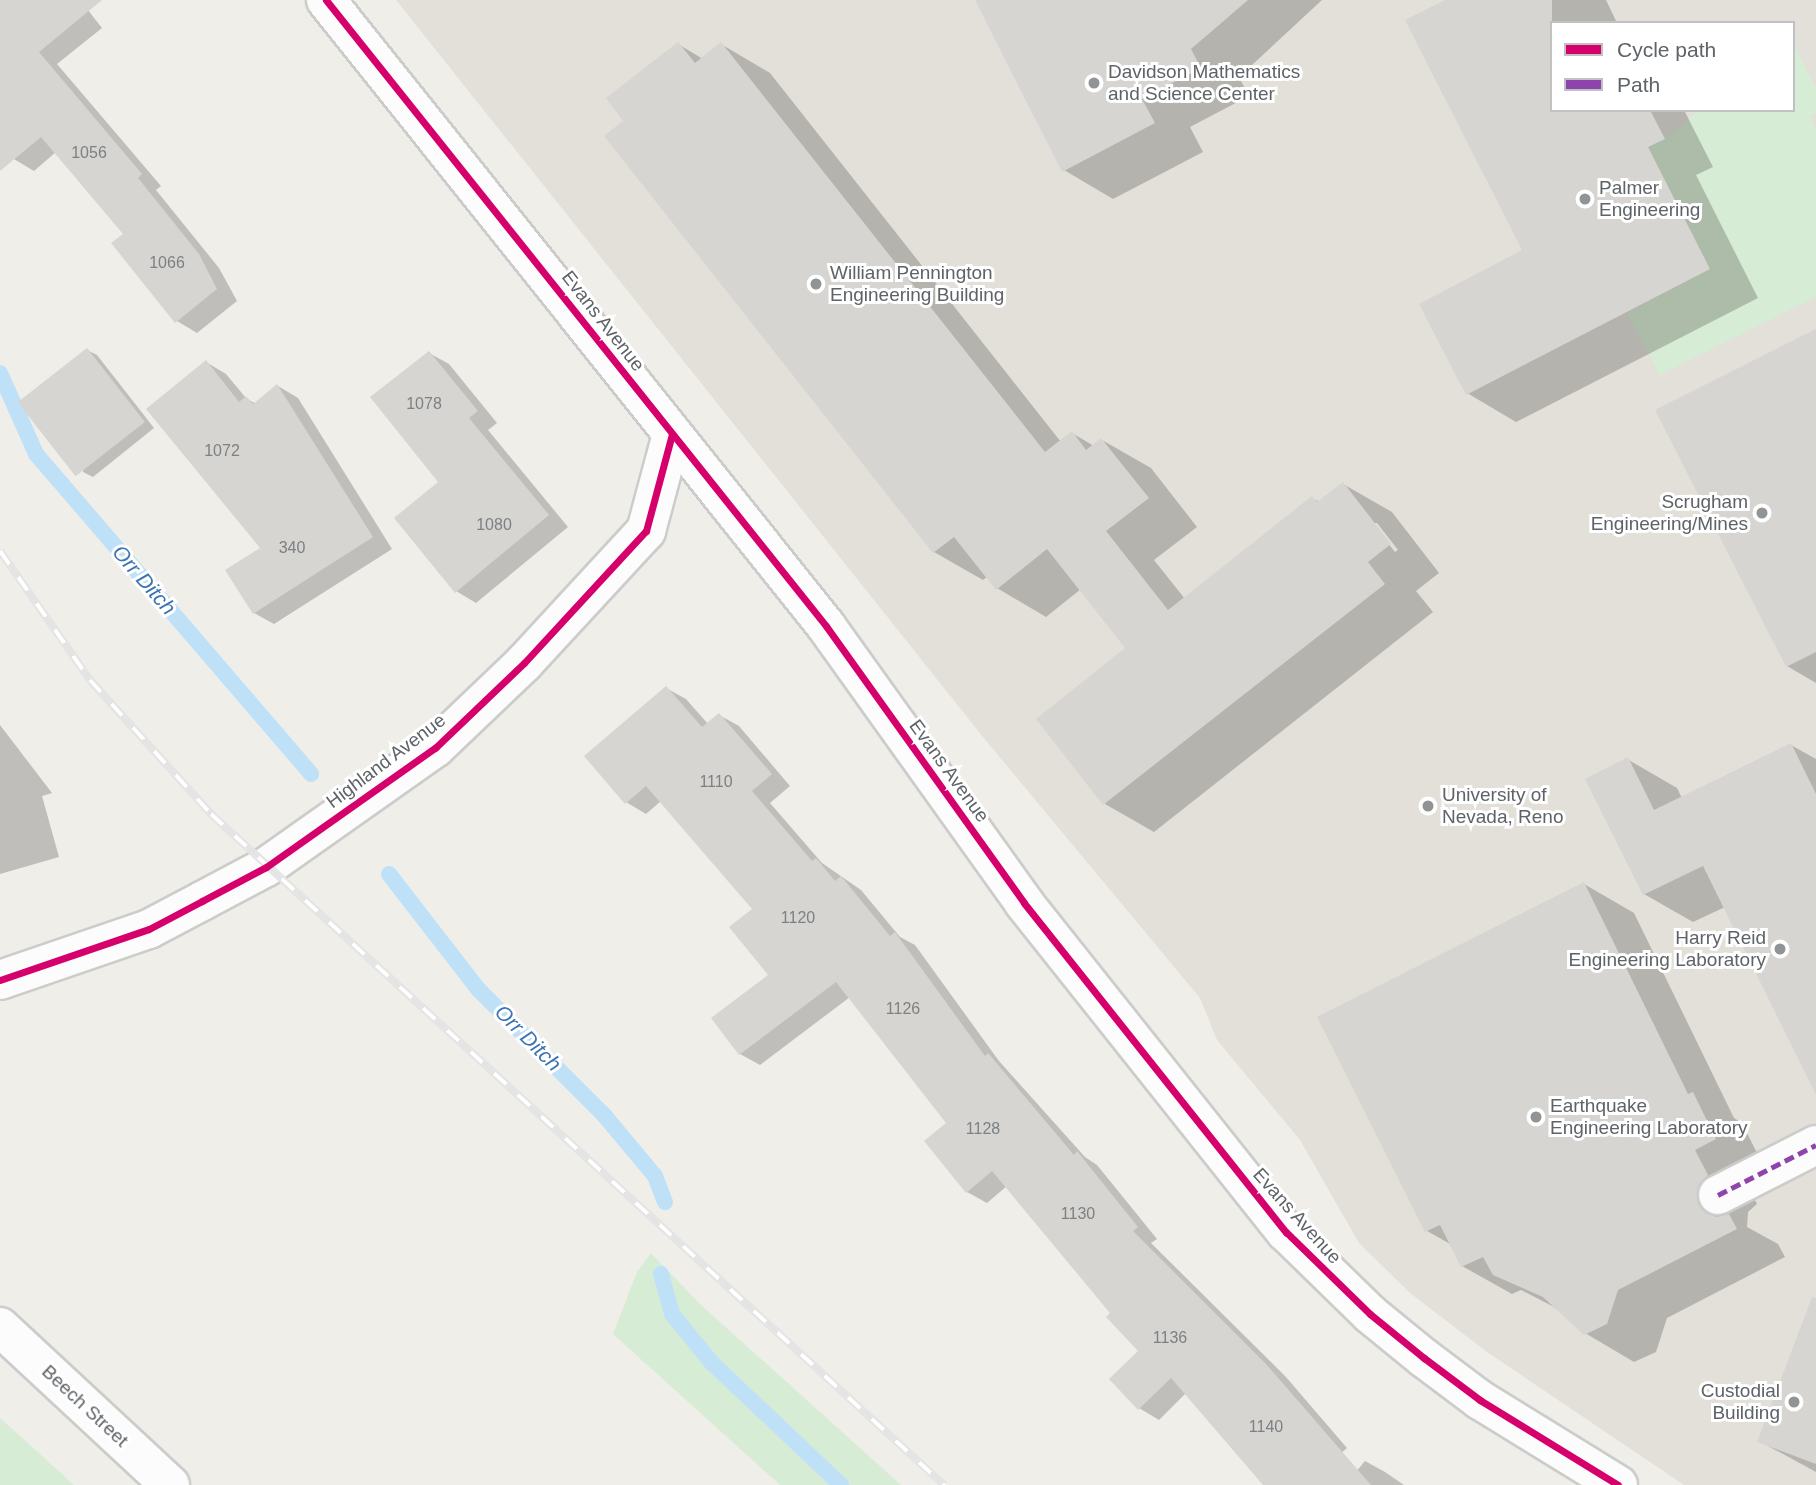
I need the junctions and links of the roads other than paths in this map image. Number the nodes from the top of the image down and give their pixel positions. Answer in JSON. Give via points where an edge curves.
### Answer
{"nodes":[{"id":1,"x":326,"y":0,"type":"edge"},
{"id":2,"x":672,"y":434,"type":"junction"},
{"id":3,"x":0,"y":979,"type":"edge"},
{"id":4,"x":1816,"y":1146,"type":"edge"},
{"id":5,"x":1718,"y":1195,"type":"dead end"},
{"id":6,"x":0,"y":1327,"type":"edge"},
{"id":7,"x":170,"y":1485,"type":"edge"},
{"id":8,"x":1618,"y":1485,"type":"edge"}],
"edges":[{"from":1,"to":2,"type":"street","name":"Evans Avenue"},
{"from":2,"to":3,"type":"street","name":"Highland Avenue","via":[[646,531],[524,663],[435,748],[266,867],[202,901],[149,929]]},
{"from":2,"to":8,"type":"street","name":"Evans Avenue","via":[[826,626],[1024,903],[1286,1232],[1370,1314],[1424,1358],[1480,1400]]},
{"from":4,"to":5,"type":"street"},
{"from":6,"to":7,"type":"street","name":"Beech Street"}]}
